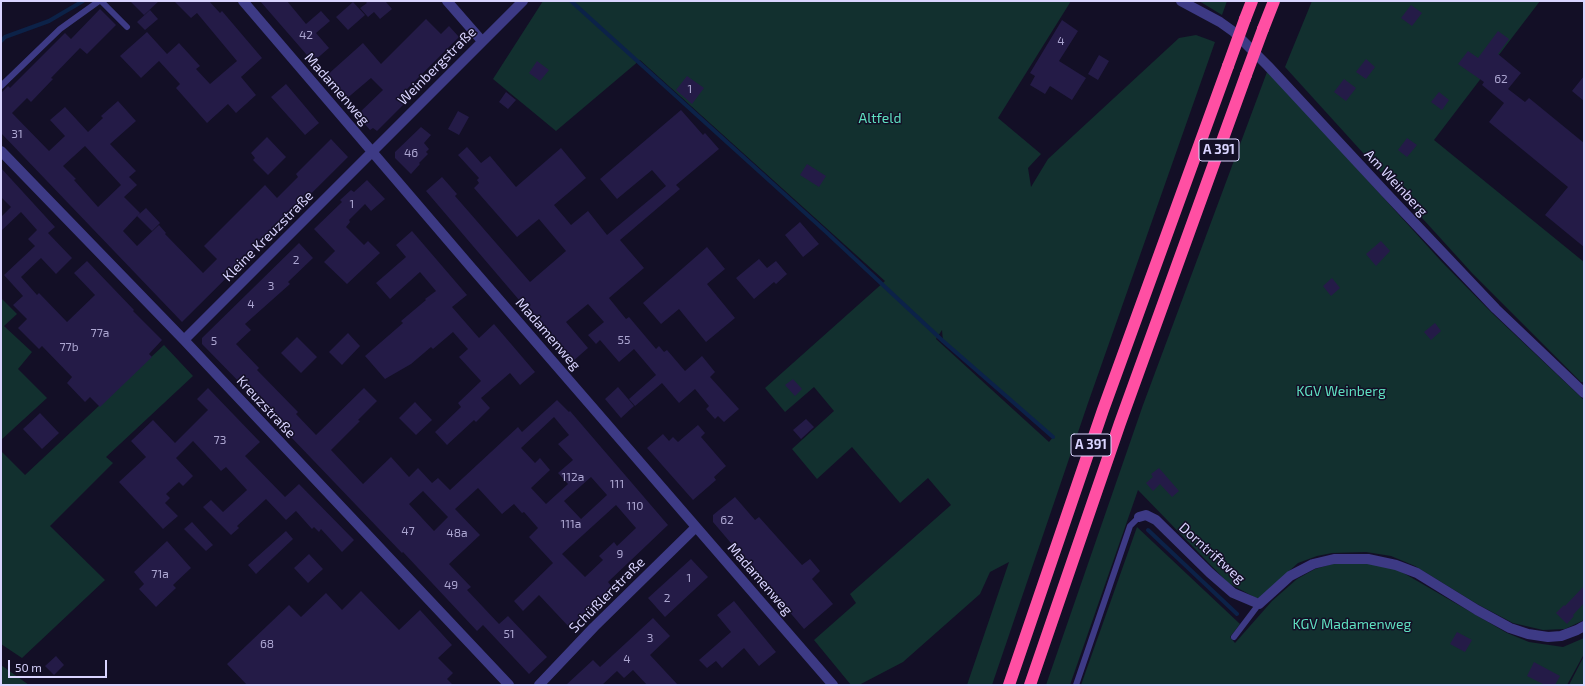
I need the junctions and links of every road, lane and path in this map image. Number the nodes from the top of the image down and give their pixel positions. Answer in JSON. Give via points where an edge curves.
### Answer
{"nodes":[{"id":1,"x":100,"y":1,"type":"edge"},
{"id":2,"x":243,"y":1,"type":"edge"},
{"id":3,"x":447,"y":1,"type":"edge"},
{"id":4,"x":523,"y":1,"type":"edge"},
{"id":5,"x":1181,"y":1,"type":"edge"},
{"id":6,"x":1252,"y":1,"type":"edge"},
{"id":7,"x":1274,"y":1,"type":"edge"},
{"id":8,"x":127,"y":27,"type":"dead end"},
{"id":9,"x":482,"y":41,"type":"junction"},
{"id":10,"x":1,"y":86,"type":"edge"},
{"id":11,"x":1,"y":151,"type":"edge"},
{"id":12,"x":372,"y":152,"type":"junction"},
{"id":13,"x":184,"y":340,"type":"junction"},
{"id":14,"x":1584,"y":393,"type":"edge"},
{"id":15,"x":1139,"y":517,"type":"joint"},
{"id":16,"x":696,"y":527,"type":"junction"},
{"id":17,"x":1259,"y":604,"type":"junction"},
{"id":18,"x":1584,"y":626,"type":"edge"},
{"id":19,"x":1234,"y":637,"type":"dead end"},
{"id":20,"x":509,"y":685,"type":"edge"},
{"id":21,"x":539,"y":685,"type":"edge"},
{"id":22,"x":833,"y":685,"type":"edge"},
{"id":23,"x":1009,"y":685,"type":"edge"},
{"id":24,"x":1030,"y":685,"type":"edge"},
{"id":25,"x":1076,"y":685,"type":"edge"}],
"edges":[{"from":1,"to":8,"type":"lane"},
{"from":1,"to":10,"type":"lane","via":[[60,29]]},
{"from":2,"to":12,"type":"street","name":"Madamenweg"},
{"from":3,"to":9,"type":"street"},
{"from":4,"to":9,"type":"street","name":"Weinbergstraße"},
{"from":5,"to":14,"type":"street","name":"Am Weinberg","via":[[1234,32],[1264,61],[1496,309]]},
{"from":6,"to":23,"type":"highway","number":"A 391","bridge":true,"via":[[1103,410]]},
{"from":7,"to":24,"type":"highway","number":"A 391","bridge":true,"via":[[1117,431]]},
{"from":9,"to":12,"type":"street","name":"Weinbergstraße"},
{"from":11,"to":13,"type":"street","name":"Kreuzstraße"},
{"from":12,"to":13,"type":"street","name":"Kleine Kreuzstraße"},
{"from":12,"to":16,"type":"street","name":"Madamenweg"},
{"from":13,"to":20,"type":"street","name":"Kreuzstraße"},
{"from":15,"to":17,"type":"street","name":"Dorntriftweg","via":[[1146,514],[1156,520],[1233,593]]},
{"from":15,"to":25,"type":"lane","name":"Dorntriftweg","via":[[1130,526]]},
{"from":16,"to":21,"type":"street","name":"Schüßlerstraße"},
{"from":16,"to":22,"type":"street","name":"Madamenweg"},
{"from":17,"to":18,"type":"street","via":[[1290,576],[1313,564],[1334,559],[1368,558],[1417,573],[1477,610],[1510,628],[1528,634],[1561,636]]},
{"from":17,"to":19,"type":"lane"}]}
